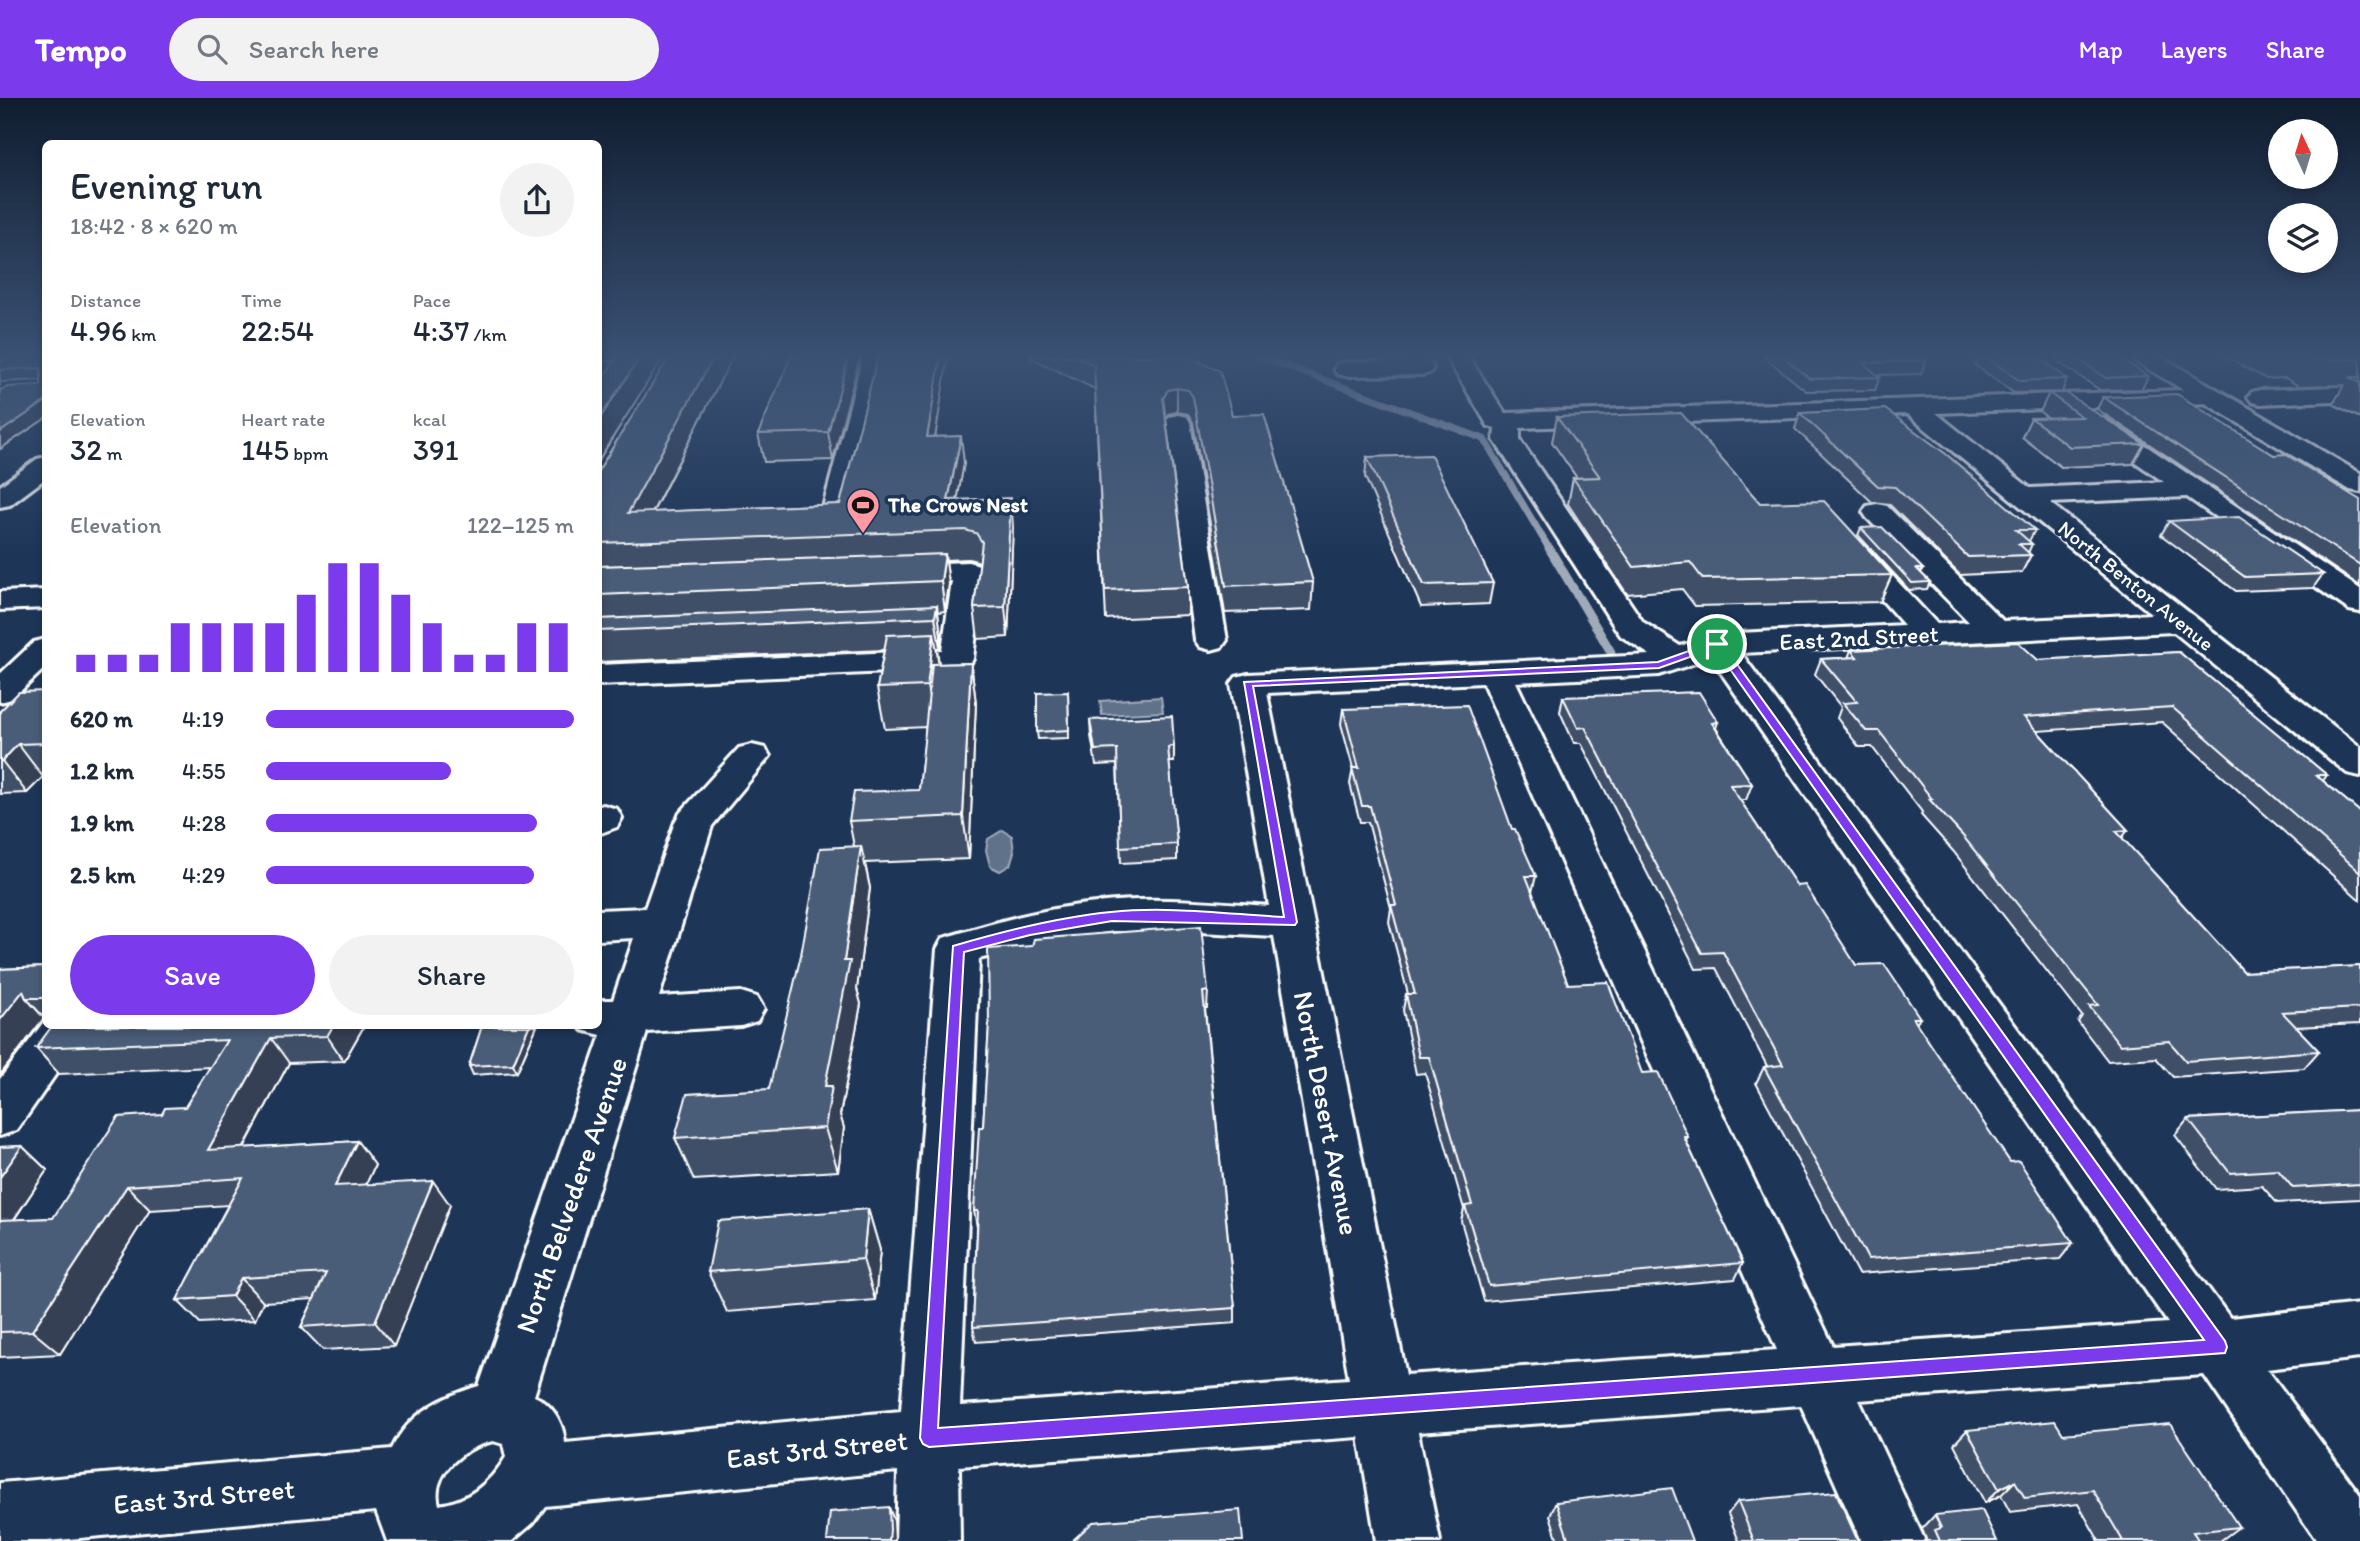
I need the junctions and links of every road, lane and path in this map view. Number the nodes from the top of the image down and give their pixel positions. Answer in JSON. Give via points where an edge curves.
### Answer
{"nodes":[{"id":1,"x":858,"y":423,"type":"edge"},
{"id":2,"x":1178,"y":423,"type":"edge"},
{"id":3,"x":1518,"y":423,"type":"edge"},
{"id":4,"x":1575,"y":423,"type":"edge"},
{"id":5,"x":1940,"y":423,"type":"edge"},
{"id":6,"x":2106,"y":423,"type":"edge"},
{"id":7,"x":2257,"y":423,"type":"edge"},
{"id":8,"x":1520,"y":426,"type":"junction"},
{"id":9,"x":42,"y":468,"type":"edge"},
{"id":10,"x":2360,"y":484,"type":"edge"},
{"id":11,"x":2190,"y":489,"type":"junction"},
{"id":12,"x":2024,"y":496,"type":"junction"},
{"id":13,"x":0,"y":499,"type":"edge"},
{"id":14,"x":836,"y":511,"type":"edge"},
{"id":15,"x":1877,"y":512,"type":"dead end"},
{"id":16,"x":1830,"y":525,"type":"edge"},
{"id":17,"x":859,"y":575,"type":"edge"},
{"id":18,"x":42,"y":599,"type":"edge"},
{"id":19,"x":884,"y":600,"type":"edge"},
{"id":20,"x":2358,"y":600,"type":"edge"},
{"id":21,"x":0,"y":601,"type":"edge"},
{"id":22,"x":2322,"y":601,"type":"dead end"},
{"id":23,"x":954,"y":615,"type":"junction"},
{"id":24,"x":2179,"y":622,"type":"junction"},
{"id":25,"x":1995,"y":631,"type":"junction"},
{"id":26,"x":1929,"y":634,"type":"junction"},
{"id":27,"x":1212,"y":640,"type":"dead end"},
{"id":28,"x":1697,"y":652,"type":"junction"},
{"id":29,"x":42,"y":653,"type":"edge"},
{"id":30,"x":1495,"y":673,"type":"junction"},
{"id":31,"x":602,"y":676,"type":"edge"},
{"id":32,"x":1248,"y":684,"type":"joint"},
{"id":33,"x":0,"y":692,"type":"edge"},
{"id":34,"x":34,"y":704,"type":"edge"},
{"id":35,"x":0,"y":705,"type":"edge"},
{"id":36,"x":752,"y":757,"type":"dead end"},
{"id":37,"x":2356,"y":757,"type":"edge"},
{"id":38,"x":662,"y":922,"type":"junction"},
{"id":39,"x":1291,"y":922,"type":"junction"},
{"id":40,"x":602,"y":925,"type":"edge"},
{"id":41,"x":741,"y":1009,"type":"dead end"},
{"id":42,"x":615,"y":1017,"type":"edge"},
{"id":43,"x":64,"y":1029,"type":"edge"},
{"id":44,"x":0,"y":1116,"type":"edge"},
{"id":45,"x":2360,"y":1331,"type":"edge"},
{"id":46,"x":2219,"y":1347,"type":"junction"},
{"id":47,"x":1819,"y":1375,"type":"junction"},
{"id":48,"x":1383,"y":1407,"type":"junction"},
{"id":49,"x":499,"y":1412,"type":"junction"},
{"id":50,"x":929,"y":1438,"type":"junction"},
{"id":51,"x":531,"y":1477,"type":"junction"},
{"id":52,"x":408,"y":1478,"type":"junction"},
{"id":53,"x":0,"y":1514,"type":"edge"},
{"id":54,"x":454,"y":1539,"type":"edge"},
{"id":55,"x":928,"y":1541,"type":"edge"},
{"id":56,"x":1408,"y":1541,"type":"edge"},
{"id":57,"x":1893,"y":1541,"type":"edge"},
{"id":58,"x":2355,"y":1541,"type":"edge"}],
"edges":[{"from":1,"to":14,"type":"street"},
{"from":2,"to":27,"type":"street"},
{"from":3,"to":8,"type":"street"},
{"from":4,"to":8,"type":"street"},
{"from":5,"to":12,"type":"street","name":"North Benton Avenue","via":[[1971,442]]},
{"from":6,"to":11,"type":"street"},
{"from":7,"to":10,"type":"street"},
{"from":8,"to":28,"type":"street","via":[[1507,440],[1632,629]]},
{"from":9,"to":13,"type":"street"},
{"from":11,"to":12,"type":"street"},
{"from":11,"to":20,"type":"street"},
{"from":12,"to":24,"type":"street","name":"North Benton Avenue"},
{"from":15,"to":25,"type":"street"},
{"from":16,"to":26,"type":"street"},
{"from":17,"to":23,"type":"street","via":[[968,571]]},
{"from":18,"to":21,"type":"street"},
{"from":19,"to":23,"type":"street"},
{"from":20,"to":22,"type":"street"},
{"from":23,"to":31,"type":"street","via":[[957,659]]},
{"from":24,"to":25,"type":"street","name":"East 2nd Street"},
{"from":24,"to":37,"type":"street","name":"North Benton Avenue"},
{"from":25,"to":26,"type":"street","name":"East 2nd Street"},
{"from":26,"to":28,"type":"street","name":"East 2nd Street"},
{"from":28,"to":30,"type":"street","name":"East 2nd Street","via":[[1659,665]]},
{"from":28,"to":46,"type":"street"},
{"from":29,"to":33,"type":"street"},
{"from":30,"to":32,"type":"street","name":"East 2nd Street"},
{"from":30,"to":47,"type":"street"},
{"from":32,"to":39,"type":"street","name":"North Desert Avenue"},
{"from":34,"to":35,"type":"street"},
{"from":36,"to":38,"type":"street","name":"North Belvedere Avenue","via":[[694,822]]},
{"from":38,"to":40,"type":"street"},
{"from":38,"to":42,"type":"street","name":"North Belvedere Avenue"},
{"from":39,"to":48,"type":"street","name":"North Desert Avenue"},
{"from":39,"to":50,"type":"street","via":[[1112,916],[958,949]]},
{"from":41,"to":42,"type":"street"},
{"from":42,"to":49,"type":"street","name":"North Belvedere Avenue"},
{"from":43,"to":44,"type":"street"},
{"from":45,"to":46,"type":"street","name":"East 3rd Street"},
{"from":46,"to":47,"type":"street","name":"East 3rd Street"},
{"from":46,"to":58,"type":"street"},
{"from":47,"to":48,"type":"street","name":"East 3rd Street"},
{"from":47,"to":57,"type":"street"},
{"from":48,"to":50,"type":"street","name":"East 3rd Street"},
{"from":48,"to":56,"type":"street","name":"North Desert Avenue"},
{"from":49,"to":51,"type":"street","via":[[527,1422],[535,1437],[538,1456]]},
{"from":49,"to":52,"type":"street","via":[[452,1425],[426,1449]]},
{"from":50,"to":51,"type":"street","name":"East 3rd Street"},
{"from":50,"to":55,"type":"street"},
{"from":51,"to":54,"type":"street","via":[[519,1498],[500,1516],[478,1531]]},
{"from":52,"to":53,"type":"street","name":"East 3rd Street"},
{"from":52,"to":54,"type":"street","via":[[404,1499],[408,1516],[419,1530]]}]}
